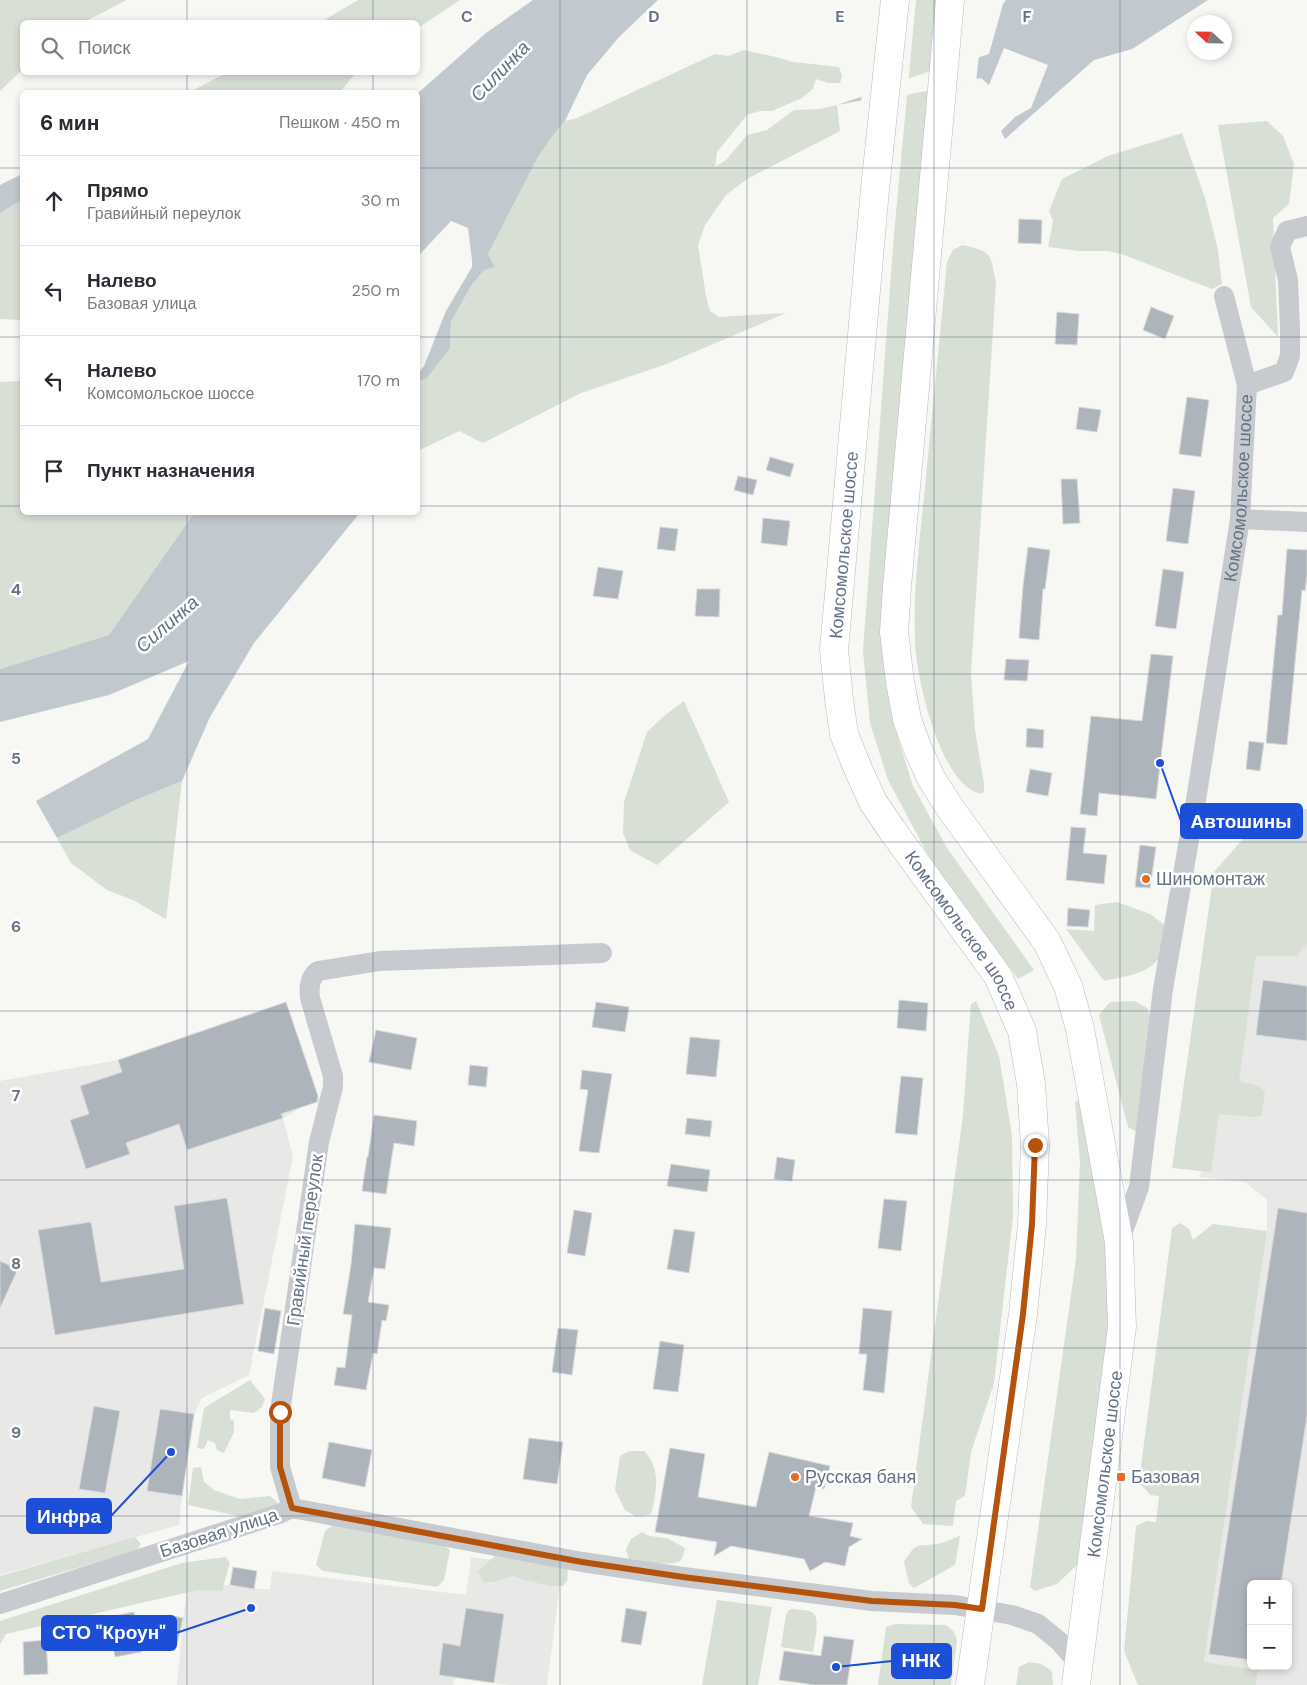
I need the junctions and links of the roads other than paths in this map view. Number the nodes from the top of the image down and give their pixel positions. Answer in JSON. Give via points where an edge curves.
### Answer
{"nodes":[{"id":1,"x":895,"y":0,"type":"edge"},
{"id":2,"x":950,"y":0,"type":"edge"},
{"id":3,"x":1307,"y":226,"type":"edge"},
{"id":4,"x":1224,"y":296,"type":"dead end"},
{"id":5,"x":1246,"y":385,"type":"junction"},
{"id":6,"x":1240,"y":519,"type":"junction"},
{"id":7,"x":1307,"y":522,"type":"edge"},
{"id":8,"x":602,"y":953,"type":"dead end"},
{"id":9,"x":1119,"y":1242,"type":"junction"},
{"id":10,"x":292,"y":1508,"type":"junction"},
{"id":11,"x":0,"y":1604,"type":"edge"},
{"id":12,"x":982,"y":1609,"type":"junction"},
{"id":13,"x":1078,"y":1674,"type":"edge"},
{"id":14,"x":970,"y":1685,"type":"edge"}],
"edges":[{"from":1,"to":12,"type":"main road","name":"Комсомольское шоссе","via":[[834,650],[844,734],[858,769],[873,802],[998,976],[1022,1031],[1031,1084],[1035,1145],[1023,1314]]},
{"from":2,"to":9,"type":"main road","name":"Комсомольское шоссе","via":[[897,587],[894,632],[900,682],[907,718],[931,778],[1047,942],[1068,986],[1080,1029]]},
{"from":3,"to":5,"type":"street","via":[[1288,231],[1280,247],[1288,280],[1290,356],[1284,372]]},
{"from":4,"to":5,"type":"street","name":"Комсомольское шоссе"},
{"from":5,"to":6,"type":"street","name":"Комсомольское шоссе"},
{"from":6,"to":7,"type":"street"},
{"from":6,"to":9,"type":"street","name":"Комсомольское шоссе","via":[[1163,989],[1139,1187]]},
{"from":8,"to":10,"type":"street","name":"Гравийный переулок","via":[[380,962],[318,971],[312,976],[310,998],[333,1087],[319,1142],[280,1412],[280,1467]]},
{"from":9,"to":13,"type":"main road","name":"Комсомольское шоссе","via":[[1122,1327]]},
{"from":10,"to":11,"type":"street","name":"Базовая улица"},
{"from":10,"to":12,"type":"street","name":"Базовая улица","via":[[582,1562],[683,1577],[839,1598]]},
{"from":12,"to":13,"type":"street","name":"Базовая улица","via":[[1038,1624],[1059,1641]]},
{"from":12,"to":14,"type":"main road","name":"Комсомольское шоссе"}]}
